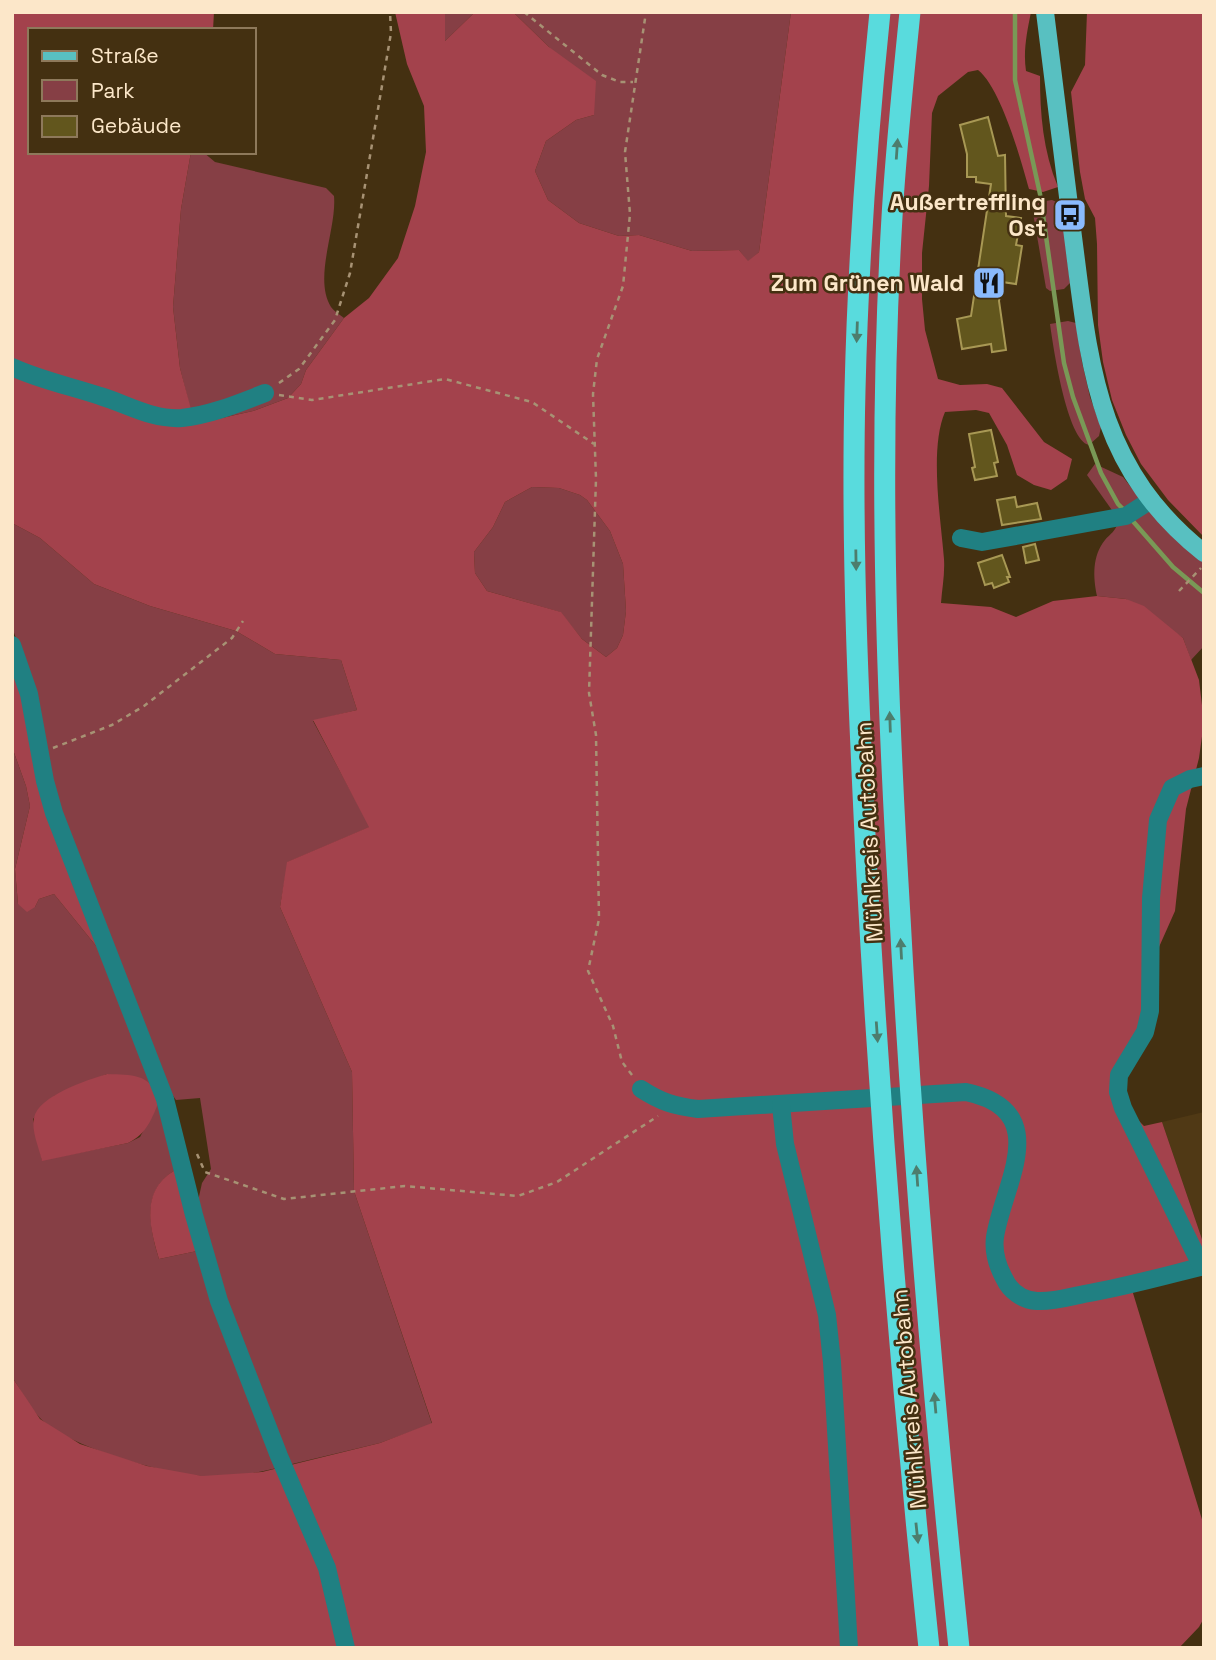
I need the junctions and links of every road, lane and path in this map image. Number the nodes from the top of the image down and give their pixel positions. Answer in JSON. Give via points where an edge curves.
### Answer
{"nodes":[{"id":1,"x":390,"y":12,"type":"edge"},
{"id":2,"x":524,"y":12,"type":"edge"},
{"id":3,"x":646,"y":12,"type":"edge"},
{"id":4,"x":880,"y":12,"type":"edge"},
{"id":5,"x":910,"y":12,"type":"edge"},
{"id":6,"x":1045,"y":12,"type":"edge"},
{"id":7,"x":634,"y":82,"type":"junction"},
{"id":8,"x":12,"y":367,"type":"edge"},
{"id":9,"x":265,"y":393,"type":"junction"},
{"id":10,"x":595,"y":445,"type":"junction"},
{"id":11,"x":1139,"y":508,"type":"junction"},
{"id":12,"x":961,"y":538,"type":"dead end"},
{"id":13,"x":1204,"y":553,"type":"edge"},
{"id":14,"x":1197,"y":572,"type":"dead end"},
{"id":15,"x":1179,"y":591,"type":"dead end"},
{"id":16,"x":243,"y":621,"type":"dead end"},
{"id":17,"x":12,"y":645,"type":"edge"},
{"id":18,"x":40,"y":752,"type":"junction"},
{"id":19,"x":1204,"y":776,"type":"edge"},
{"id":20,"x":641,"y":1088,"type":"joint"},
{"id":21,"x":781,"y":1105,"type":"junction"},
{"id":22,"x":674,"y":1107,"type":"junction"},
{"id":23,"x":195,"y":1152,"type":"dead end"},
{"id":24,"x":1203,"y":1266,"type":"edge"},
{"id":25,"x":346,"y":1648,"type":"edge"},
{"id":26,"x":849,"y":1648,"type":"edge"},
{"id":27,"x":929,"y":1648,"type":"edge"},
{"id":28,"x":960,"y":1648,"type":"edge"}],
"edges":[{"from":1,"to":9,"type":"path","via":[[391,33],[350,273],[335,320],[299,369]]},
{"from":2,"to":7,"type":"path","via":[[602,75]]},
{"from":3,"to":7,"type":"path"},
{"from":4,"to":27,"type":"highway","name":"Mühlkreis Autobahn","one_way":true,"via":[[858,297],[857,654],[879,1070]]},
{"from":28,"to":5,"type":"highway","name":"Mühlkreis Autobahn","one_way":true,"via":[[918,1191],[893,806],[887,634],[888,296]]},
{"from":6,"to":11,"type":"main road","via":[[1090,364]]},
{"from":7,"to":10,"type":"path","via":[[625,152],[630,214],[623,286],[597,359]]},
{"from":8,"to":9,"type":"street","via":[[159,418],[210,412]]},
{"from":9,"to":10,"type":"path","via":[[312,400],[445,379],[532,402]]},
{"from":10,"to":20,"type":"path","via":[[589,693],[596,735],[599,919],[588,971],[613,1026],[622,1062]]},
{"from":11,"to":12,"type":"street","via":[[982,542]]},
{"from":11,"to":13,"type":"main road","via":[[1177,530]]},
{"from":14,"to":15,"type":"path"},
{"from":16,"to":18,"type":"path","via":[[232,638],[144,706],[112,725]]},
{"from":17,"to":18,"type":"street","via":[[29,694]]},
{"from":18,"to":25,"type":"street","via":[[54,813],[165,1099],[219,1301],[327,1568]]},
{"from":19,"to":24,"type":"street","via":[[1172,788],[1158,820],[1151,898],[1150,1011],[1145,1031],[1119,1075],[1118,1092]]},
{"from":20,"to":22,"type":"street"},
{"from":21,"to":22,"type":"street"},
{"from":21,"to":24,"type":"street","via":[[966,1092],[998,1104],[1016,1132],[1016,1167],[995,1237],[995,1256],[1008,1286],[1024,1298],[1055,1300]]},
{"from":21,"to":26,"type":"street","via":[[785,1144],[827,1315]]},
{"from":22,"to":23,"type":"path","via":[[557,1182],[518,1196],[405,1186],[284,1199],[205,1172]]}]}
